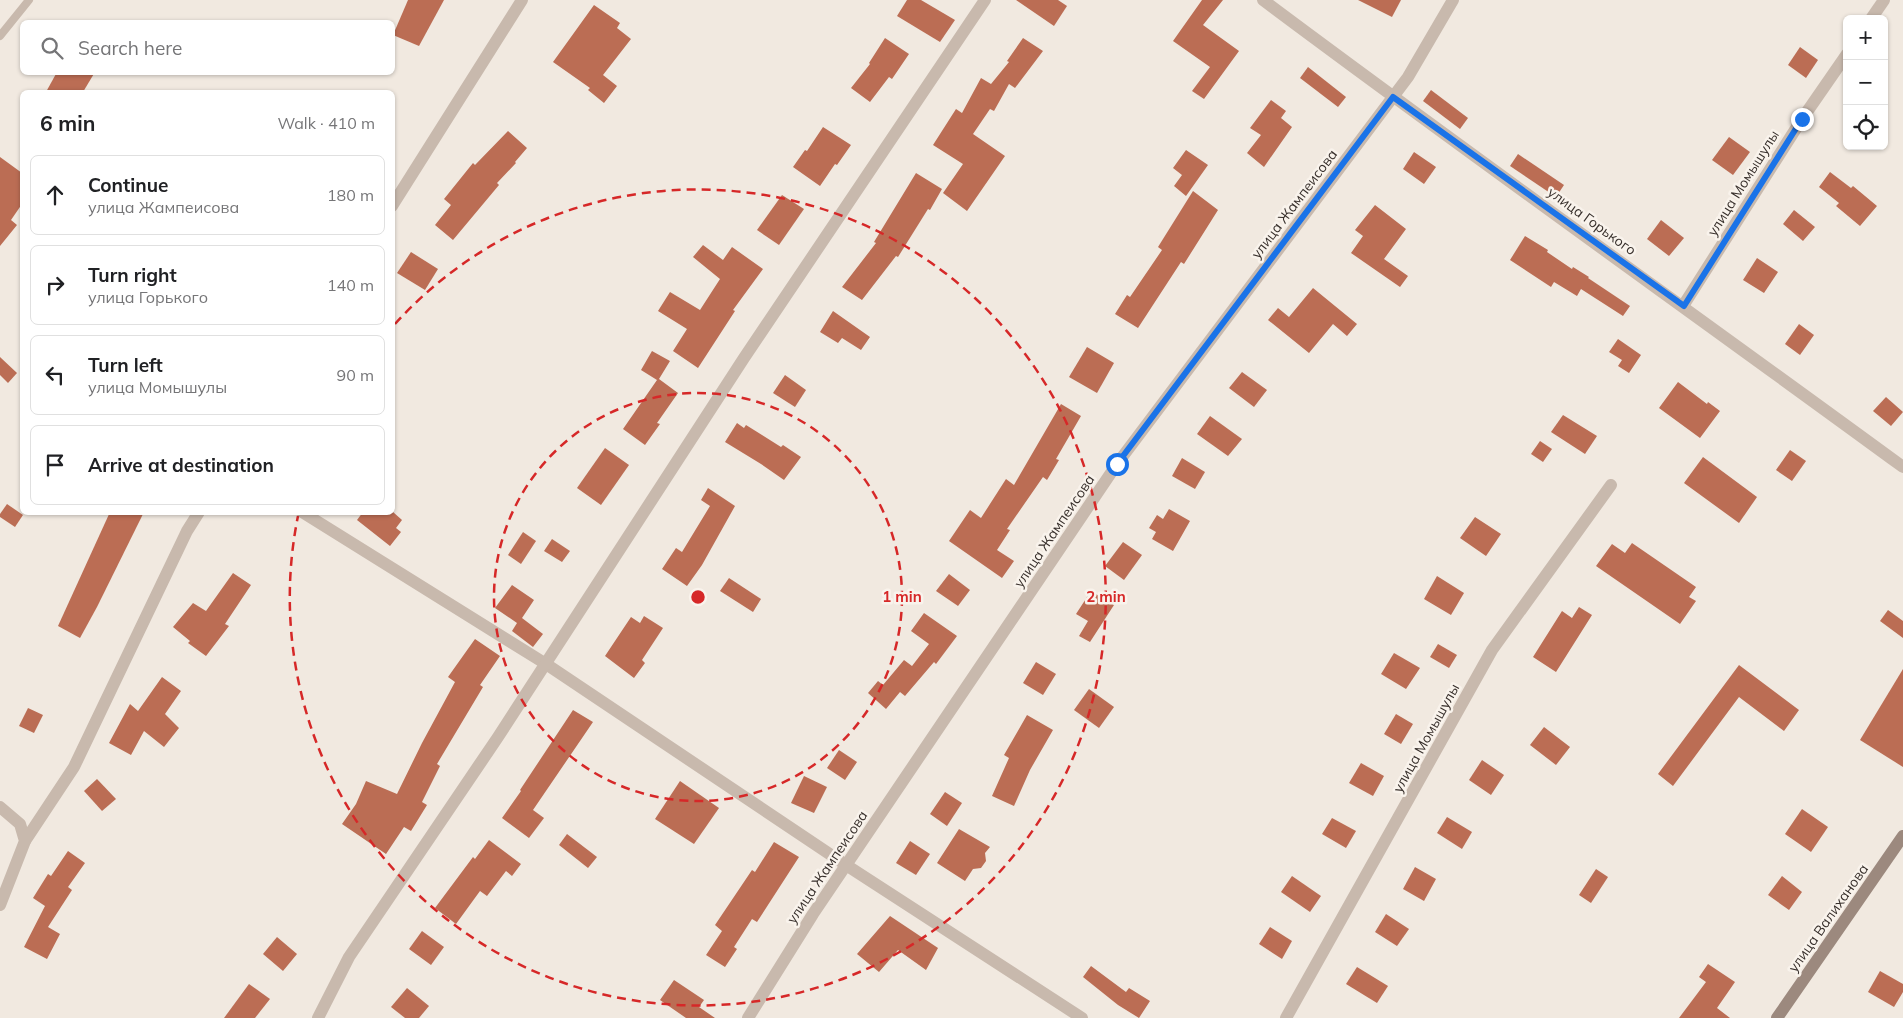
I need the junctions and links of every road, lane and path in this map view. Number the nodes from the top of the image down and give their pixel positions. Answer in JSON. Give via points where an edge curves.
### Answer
{"nodes":[{"id":1,"x":29,"y":0,"type":"edge"},
{"id":2,"x":522,"y":0,"type":"edge"},
{"id":3,"x":984,"y":0,"type":"edge"},
{"id":4,"x":1263,"y":0,"type":"edge"},
{"id":5,"x":1453,"y":0,"type":"edge"},
{"id":6,"x":1884,"y":0,"type":"edge"},
{"id":7,"x":1874,"y":15,"type":"edge"},
{"id":8,"x":0,"y":36,"type":"edge"},
{"id":9,"x":1843,"y":60,"type":"edge"},
{"id":10,"x":1393,"y":97,"type":"junction"},
{"id":11,"x":395,"y":201,"type":"edge"},
{"id":12,"x":1684,"y":306,"type":"junction"},
{"id":13,"x":1903,"y":467,"type":"edge"},
{"id":14,"x":1612,"y":485,"type":"dead end"},
{"id":15,"x":197,"y":515,"type":"edge"},
{"id":16,"x":307,"y":515,"type":"edge"},
{"id":17,"x":546,"y":664,"type":"junction"},
{"id":18,"x":0,"y":807,"type":"edge"},
{"id":19,"x":1903,"y":836,"type":"edge"},
{"id":20,"x":25,"y":841,"type":"junction"},
{"id":21,"x":846,"y":865,"type":"junction"},
{"id":22,"x":0,"y":905,"type":"edge"},
{"id":23,"x":318,"y":1018,"type":"edge"},
{"id":24,"x":748,"y":1018,"type":"edge"},
{"id":25,"x":1082,"y":1018,"type":"edge"},
{"id":26,"x":1286,"y":1018,"type":"edge"},
{"id":27,"x":1778,"y":1018,"type":"edge"}],
"edges":[{"from":1,"to":8,"type":"lane"},
{"from":2,"to":11,"type":"street"},
{"from":3,"to":17,"type":"street","via":[[744,358]]},
{"from":4,"to":10,"type":"street","name":"улица Горького"},
{"from":5,"to":10,"type":"street","name":"улица Жампеисова"},
{"from":6,"to":7,"type":"street"},
{"from":9,"to":12,"type":"street","name":"улица Момышулы"},
{"from":10,"to":12,"type":"street","name":"улица Горького"},
{"from":10,"to":21,"type":"street","name":"улица Жампеисова","via":[[1117,464]]},
{"from":12,"to":13,"type":"street","name":"улица Горького"},
{"from":14,"to":26,"type":"street","name":"улица Момышулы","via":[[1492,650]]},
{"from":15,"to":20,"type":"street","via":[[74,766]]},
{"from":16,"to":17,"type":"street"},
{"from":17,"to":21,"type":"street"},
{"from":17,"to":23,"type":"street","via":[[349,957]]},
{"from":18,"to":20,"type":"street","via":[[20,824]]},
{"from":19,"to":27,"type":"main road","name":"улица Валиханова"},
{"from":20,"to":22,"type":"street"},
{"from":21,"to":24,"type":"street","name":"улица Жампеисова"},
{"from":21,"to":25,"type":"street"}]}
